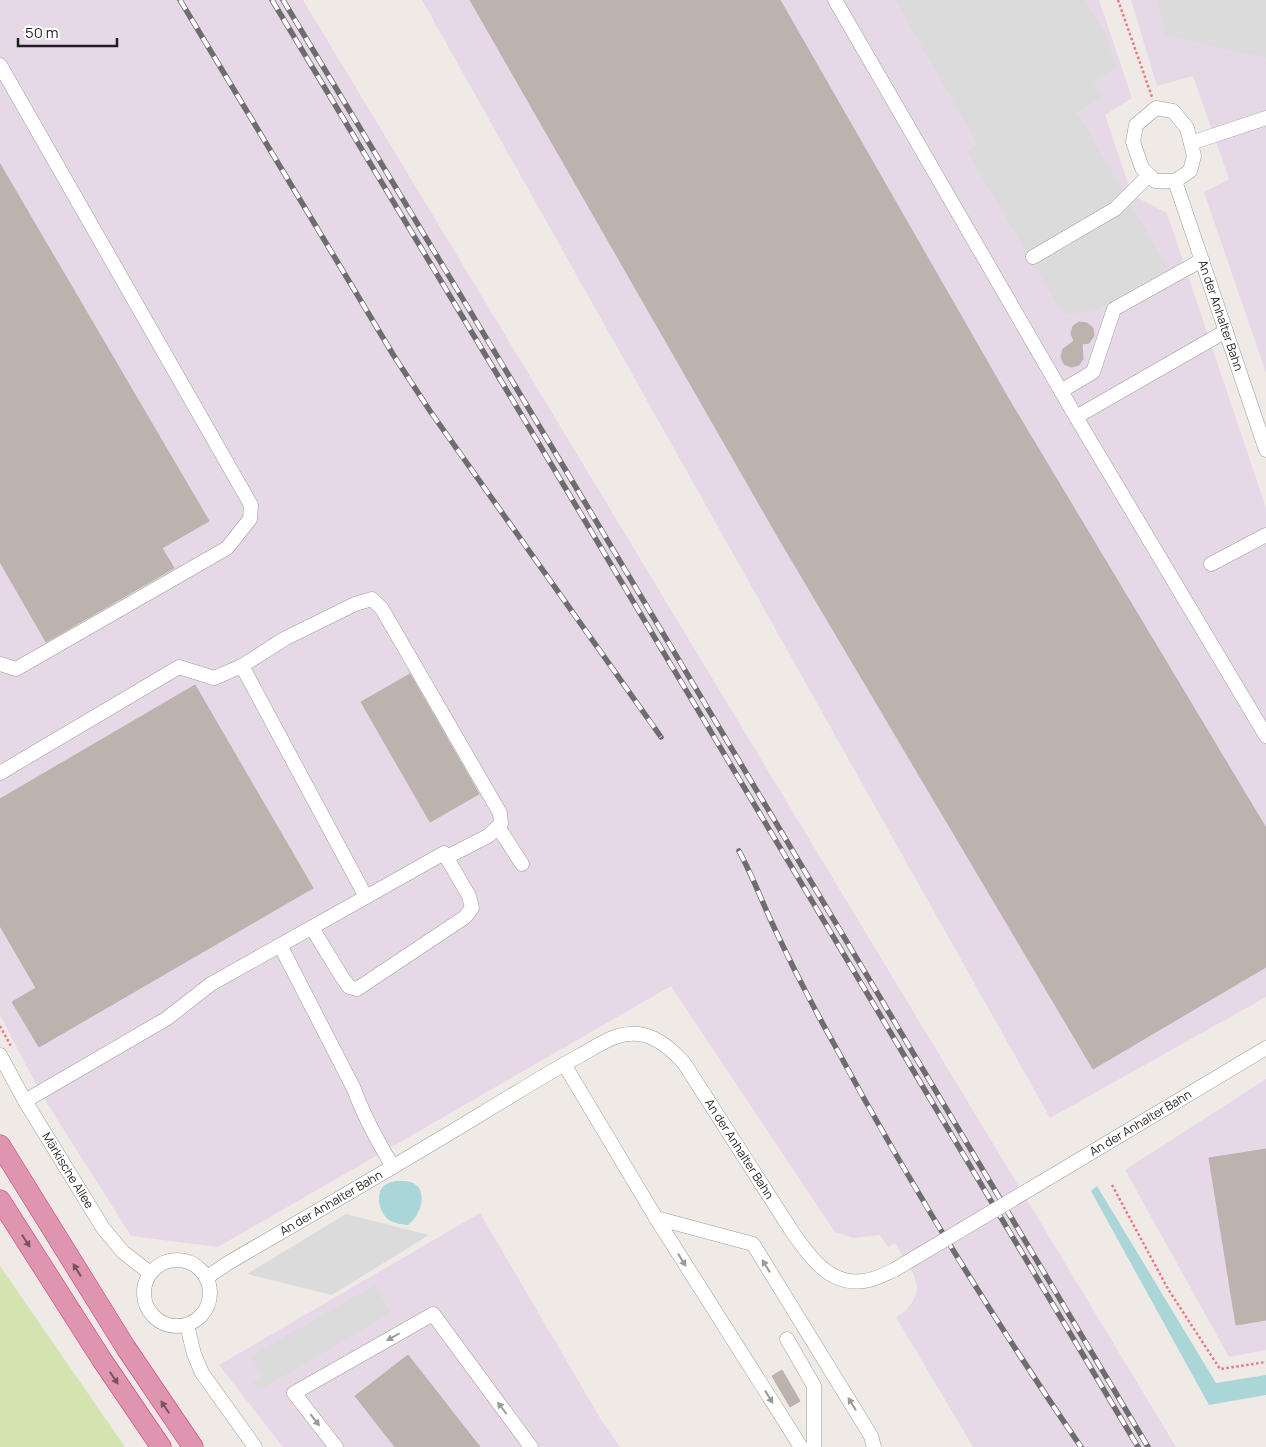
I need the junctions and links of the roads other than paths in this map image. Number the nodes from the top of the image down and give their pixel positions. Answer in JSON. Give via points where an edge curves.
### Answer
{"nodes":[{"id":1,"x":835,"y":0,"type":"edge"},
{"id":2,"x":0,"y":65,"type":"edge"},
{"id":3,"x":1266,"y":118,"type":"edge"},
{"id":4,"x":1191,"y":142,"type":"junction"},
{"id":5,"x":1148,"y":175,"type":"junction"},
{"id":6,"x":1175,"y":181,"type":"junction"},
{"id":7,"x":1033,"y":257,"type":"dead end"},
{"id":8,"x":1202,"y":260,"type":"junction"},
{"id":9,"x":1226,"y":331,"type":"junction"},
{"id":10,"x":1061,"y":391,"type":"junction"},
{"id":11,"x":1076,"y":417,"type":"junction"},
{"id":12,"x":1266,"y":450,"type":"edge"},
{"id":13,"x":1266,"y":535,"type":"edge"},
{"id":14,"x":1211,"y":564,"type":"dead end"},
{"id":15,"x":0,"y":664,"type":"edge"},
{"id":16,"x":242,"y":666,"type":"junction"},
{"id":17,"x":1266,"y":736,"type":"edge"},
{"id":18,"x":0,"y":773,"type":"edge"},
{"id":19,"x":498,"y":827,"type":"junction"},
{"id":20,"x":447,"y":857,"type":"junction"},
{"id":21,"x":522,"y":864,"type":"dead end"},
{"id":22,"x":366,"y":897,"type":"junction"},
{"id":23,"x":312,"y":928,"type":"junction"},
{"id":24,"x":280,"y":945,"type":"junction"},
{"id":25,"x":1266,"y":1048,"type":"edge"},
{"id":26,"x":0,"y":1055,"type":"edge"},
{"id":27,"x":564,"y":1064,"type":"junction"},
{"id":28,"x":25,"y":1101,"type":"junction"},
{"id":29,"x":0,"y":1145,"type":"edge"},
{"id":30,"x":393,"y":1168,"type":"junction"},
{"id":31,"x":0,"y":1200,"type":"edge"},
{"id":32,"x":656,"y":1218,"type":"junction"},
{"id":33,"x":150,"y":1273,"type":"junction"},
{"id":34,"x":206,"y":1278,"type":"junction"},
{"id":35,"x":187,"y":1325,"type":"junction"},
{"id":36,"x":786,"y":1338,"type":"dead end"},
{"id":37,"x":161,"y":1447,"type":"edge"},
{"id":38,"x":193,"y":1447,"type":"edge"},
{"id":39,"x":255,"y":1447,"type":"edge"},
{"id":40,"x":336,"y":1447,"type":"edge"},
{"id":41,"x":531,"y":1447,"type":"edge"},
{"id":42,"x":801,"y":1447,"type":"edge"},
{"id":43,"x":814,"y":1447,"type":"edge"},
{"id":44,"x":874,"y":1447,"type":"edge"}],
"edges":[{"from":1,"to":10,"type":"street"},
{"from":2,"to":15,"type":"street","via":[[251,505],[250,518],[227,548],[16,670]]},
{"from":3,"to":4,"type":"street"},
{"from":4,"to":5,"type":"street","via":[[1187,128],[1173,112],[1156,108],[1136,124],[1133,142],[1142,168]]},
{"from":4,"to":6,"type":"street","via":[[1194,156],[1190,171]]},
{"from":5,"to":6,"type":"street","via":[[1155,181]]},
{"from":5,"to":7,"type":"street","via":[[1115,209]]},
{"from":6,"to":8,"type":"street","name":"An der Anhalter Bahn"},
{"from":8,"to":9,"type":"street","name":"An der Anhalter Bahn"},
{"from":8,"to":10,"type":"street","via":[[1114,309],[1094,372]]},
{"from":9,"to":11,"type":"street"},
{"from":9,"to":12,"type":"street","name":"An der Anhalter Bahn"},
{"from":10,"to":11,"type":"street"},
{"from":11,"to":17,"type":"street"},
{"from":13,"to":14,"type":"street"},
{"from":16,"to":18,"type":"street","via":[[214,678],[179,667]]},
{"from":16,"to":19,"type":"street","via":[[284,639],[372,599],[382,609],[500,812]]},
{"from":16,"to":22,"type":"street"},
{"from":19,"to":20,"type":"street","via":[[488,836]]},
{"from":19,"to":21,"type":"street"},
{"from":20,"to":22,"type":"street","via":[[444,853]]},
{"from":20,"to":23,"type":"street","via":[[470,896],[472,908],[465,917],[357,990],[349,987]]},
{"from":22,"to":23,"type":"street"},
{"from":23,"to":24,"type":"street"},
{"from":24,"to":28,"type":"street","via":[[211,984],[166,1019]]},
{"from":24,"to":30,"type":"street"},
{"from":25,"to":27,"type":"street","name":"An der Anhalter Bahn","bridge":true,"via":[[894,1270],[865,1281],[838,1278],[809,1255],[684,1062],[661,1041],[634,1034],[619,1036]]},
{"from":26,"to":28,"type":"street","name":"Märkische Allee"},
{"from":27,"to":30,"type":"street","name":"An der Anhalter Bahn"},
{"from":27,"to":32,"type":"street"},
{"from":28,"to":33,"type":"street","name":"Märkische Allee","via":[[103,1228],[123,1252]]},
{"from":38,"to":29,"type":"highway","one_way":true,"via":[[126,1348]]},
{"from":30,"to":34,"type":"street","name":"An der Anhalter Bahn"},
{"from":31,"to":37,"type":"highway","one_way":true},
{"from":32,"to":42,"type":"street","one_way":true},
{"from":44,"to":32,"type":"street","one_way":true,"via":[[871,1436],[753,1244]]},
{"from":33,"to":34,"type":"street","via":[[168,1261],[180,1260],[199,1269]]},
{"from":33,"to":35,"type":"street","via":[[144,1293],[150,1313],[166,1325]]},
{"from":34,"to":35,"type":"street","via":[[210,1287],[208,1306],[196,1321]]},
{"from":35,"to":39,"type":"street","via":[[202,1373]]},
{"from":36,"to":43,"type":"street","via":[[814,1386]]},
{"from":41,"to":40,"type":"street","one_way":true,"via":[[433,1314],[294,1394]]}]}
